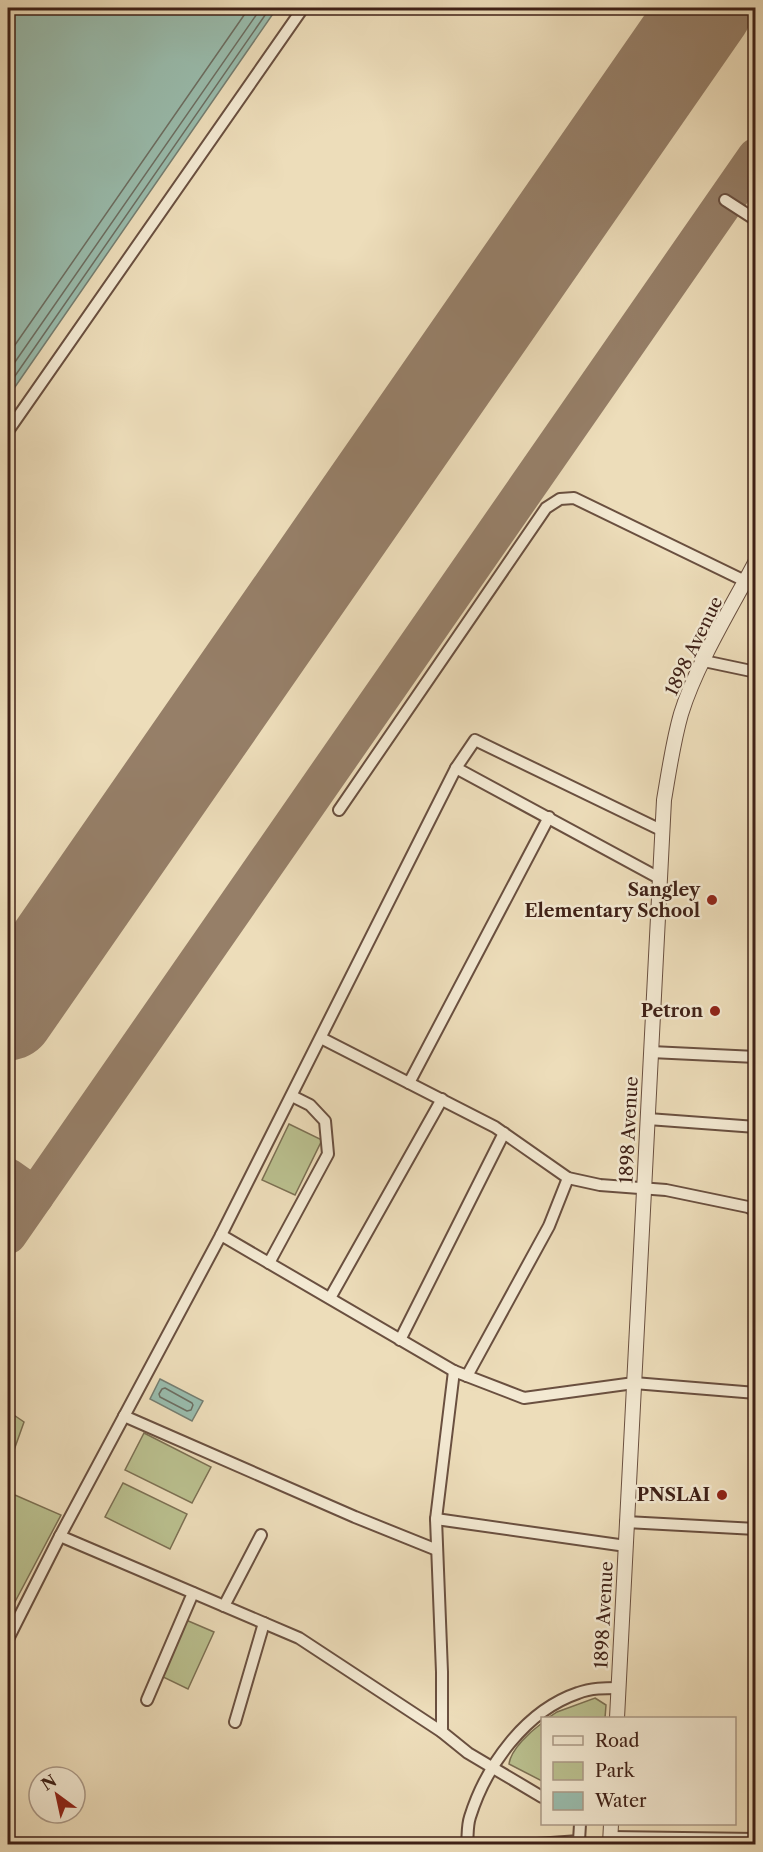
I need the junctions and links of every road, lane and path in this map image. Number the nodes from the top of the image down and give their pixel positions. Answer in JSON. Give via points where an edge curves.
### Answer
{"nodes":[{"id":1,"x":303,"y":8,"type":"edge"},
{"id":2,"x":725,"y":200,"type":"dead end"},
{"id":3,"x":756,"y":220,"type":"edge"},
{"id":4,"x":8,"y":431,"type":"edge"},
{"id":5,"x":755,"y":564,"type":"edge"},
{"id":6,"x":745,"y":580,"type":"junction"},
{"id":7,"x":704,"y":661,"type":"junction"},
{"id":8,"x":756,"y":672,"type":"edge"},
{"id":9,"x":456,"y":768,"type":"junction"},
{"id":10,"x":339,"y":810,"type":"dead end"},
{"id":11,"x":549,"y":817,"type":"junction"},
{"id":12,"x":662,"y":830,"type":"junction"},
{"id":13,"x":659,"y":878,"type":"junction"},
{"id":14,"x":321,"y":1038,"type":"junction"},
{"id":15,"x":651,"y":1052,"type":"junction"},
{"id":16,"x":756,"y":1057,"type":"edge"},
{"id":17,"x":409,"y":1083,"type":"junction"},
{"id":18,"x":292,"y":1096,"type":"junction"},
{"id":19,"x":442,"y":1099,"type":"junction"},
{"id":20,"x":648,"y":1119,"type":"junction"},
{"id":21,"x":756,"y":1127,"type":"edge"},
{"id":22,"x":504,"y":1133,"type":"junction"},
{"id":23,"x":568,"y":1178,"type":"junction"},
{"id":24,"x":644,"y":1187,"type":"junction"},
{"id":25,"x":756,"y":1211,"type":"edge"},
{"id":26,"x":221,"y":1235,"type":"junction"},
{"id":27,"x":269,"y":1263,"type":"junction"},
{"id":28,"x":330,"y":1298,"type":"junction"},
{"id":29,"x":400,"y":1340,"type":"junction"},
{"id":30,"x":454,"y":1371,"type":"junction"},
{"id":31,"x":467,"y":1376,"type":"junction"},
{"id":32,"x":634,"y":1383,"type":"junction"},
{"id":33,"x":756,"y":1393,"type":"edge"},
{"id":34,"x":124,"y":1416,"type":"junction"},
{"id":35,"x":436,"y":1519,"type":"junction"},
{"id":36,"x":626,"y":1522,"type":"junction"},
{"id":37,"x":756,"y":1529,"type":"edge"},
{"id":38,"x":261,"y":1535,"type":"dead end"},
{"id":39,"x":60,"y":1536,"type":"junction"},
{"id":40,"x":626,"y":1546,"type":"junction"},
{"id":41,"x":437,"y":1550,"type":"junction"},
{"id":42,"x":193,"y":1593,"type":"junction"},
{"id":43,"x":225,"y":1606,"type":"junction"},
{"id":44,"x":264,"y":1623,"type":"junction"},
{"id":45,"x":8,"y":1639,"type":"edge"},
{"id":46,"x":619,"y":1688,"type":"junction"},
{"id":47,"x":147,"y":1700,"type":"dead end"},
{"id":48,"x":617,"y":1717,"type":"edge"},
{"id":49,"x":235,"y":1722,"type":"dead end"},
{"id":50,"x":442,"y":1732,"type":"junction"},
{"id":51,"x":492,"y":1768,"type":"junction"},
{"id":52,"x":541,"y":1796,"type":"edge"},
{"id":53,"x":580,"y":1825,"type":"edge"},
{"id":54,"x":610,"y":1835,"type":"edge"},
{"id":55,"x":756,"y":1839,"type":"edge"},
{"id":56,"x":467,"y":1845,"type":"edge"},
{"id":57,"x":537,"y":1845,"type":"edge"}],
"edges":[{"from":1,"to":4,"type":"street"},
{"from":2,"to":3,"type":"street"},
{"from":5,"to":6,"type":"street","name":"1898 Avenue"},
{"from":6,"to":7,"type":"street","name":"1898 Avenue"},
{"from":6,"to":10,"type":"street","via":[[574,498],[560,499],[546,508]]},
{"from":7,"to":8,"type":"street"},
{"from":7,"to":12,"type":"street","name":"1898 Avenue","via":[[674,741]]},
{"from":9,"to":11,"type":"street"},
{"from":9,"to":12,"type":"street","via":[[475,740]]},
{"from":9,"to":14,"type":"street"},
{"from":11,"to":13,"type":"street"},
{"from":11,"to":17,"type":"street"},
{"from":12,"to":13,"type":"street","name":"1898 Avenue"},
{"from":13,"to":15,"type":"street","name":"1898 Avenue"},
{"from":14,"to":17,"type":"street"},
{"from":14,"to":18,"type":"street"},
{"from":15,"to":16,"type":"street"},
{"from":15,"to":20,"type":"street","name":"1898 Avenue"},
{"from":17,"to":19,"type":"street"},
{"from":18,"to":26,"type":"street"},
{"from":18,"to":27,"type":"street","via":[[310,1105],[325,1120],[328,1154]]},
{"from":19,"to":22,"type":"street"},
{"from":19,"to":28,"type":"street"},
{"from":20,"to":21,"type":"street"},
{"from":20,"to":24,"type":"street","name":"1898 Avenue"},
{"from":22,"to":23,"type":"street"},
{"from":22,"to":29,"type":"street"},
{"from":23,"to":24,"type":"street","via":[[600,1185]]},
{"from":23,"to":31,"type":"street","via":[[549,1226]]},
{"from":24,"to":25,"type":"street"},
{"from":24,"to":32,"type":"street","name":"1898 Avenue"},
{"from":26,"to":27,"type":"street"},
{"from":26,"to":34,"type":"street"},
{"from":27,"to":28,"type":"street"},
{"from":28,"to":29,"type":"street"},
{"from":29,"to":30,"type":"street"},
{"from":30,"to":31,"type":"street"},
{"from":30,"to":35,"type":"street"},
{"from":31,"to":32,"type":"street","via":[[524,1398]]},
{"from":32,"to":33,"type":"street"},
{"from":32,"to":36,"type":"street","name":"1898 Avenue"},
{"from":34,"to":39,"type":"street"},
{"from":34,"to":41,"type":"street"},
{"from":35,"to":40,"type":"street"},
{"from":35,"to":41,"type":"street"},
{"from":36,"to":37,"type":"street"},
{"from":36,"to":40,"type":"street","name":"1898 Avenue"},
{"from":38,"to":43,"type":"street"},
{"from":39,"to":42,"type":"street"},
{"from":39,"to":45,"type":"street"},
{"from":40,"to":46,"type":"street","name":"1898 Avenue"},
{"from":41,"to":50,"type":"street"},
{"from":42,"to":43,"type":"street"},
{"from":42,"to":47,"type":"street"},
{"from":43,"to":44,"type":"street"},
{"from":44,"to":49,"type":"street"},
{"from":44,"to":50,"type":"street","via":[[299,1638]]},
{"from":46,"to":48,"type":"street","name":"1898 Avenue"},
{"from":46,"to":51,"type":"street","via":[[579,1692],[562,1700],[536,1717]]},
{"from":50,"to":51,"type":"street"},
{"from":51,"to":52,"type":"street"},
{"from":51,"to":56,"type":"street","via":[[469,1820]]},
{"from":53,"to":57,"type":"street","via":[[579,1840]]},
{"from":54,"to":55,"type":"street"}]}
